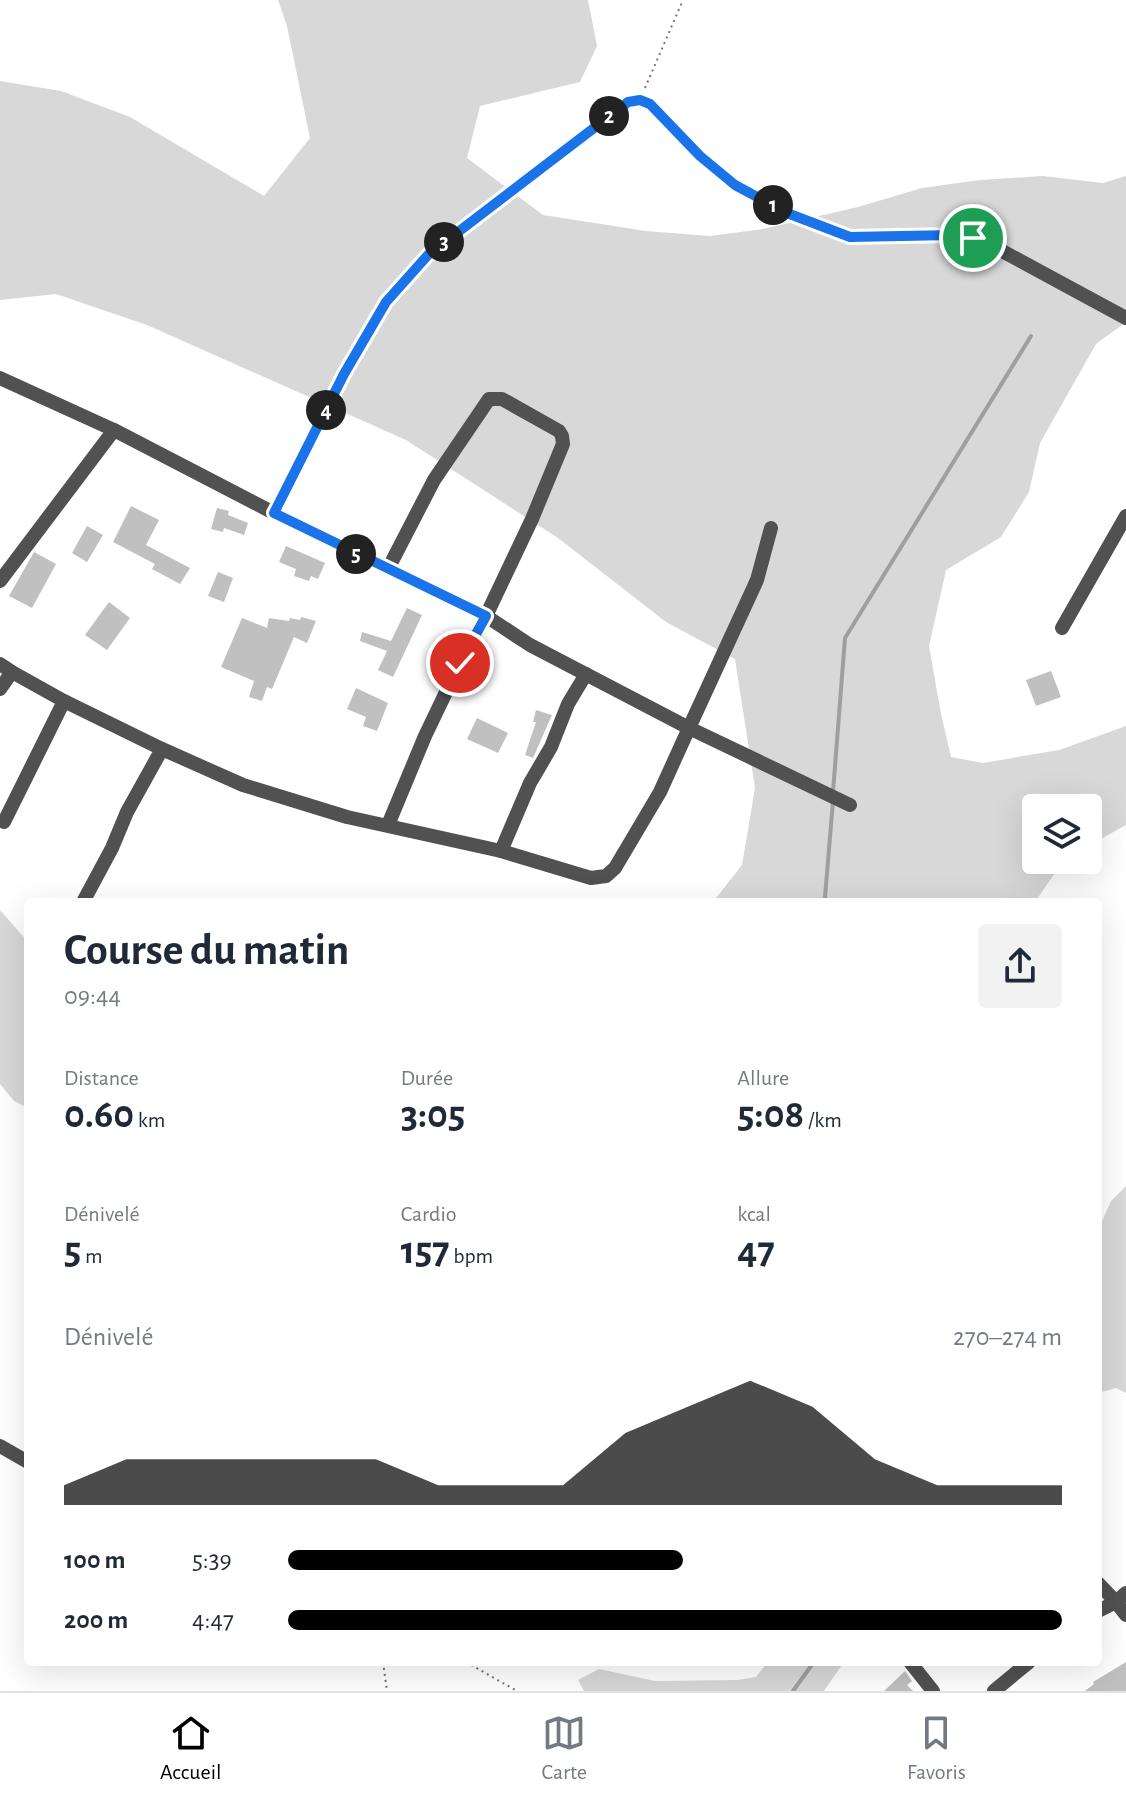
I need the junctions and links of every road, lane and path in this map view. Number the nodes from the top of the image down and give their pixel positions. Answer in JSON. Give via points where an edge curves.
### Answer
{"nodes":[{"id":1,"x":683,"y":0,"type":"edge"},
{"id":2,"x":640,"y":100,"type":"junction"},
{"id":3,"x":1126,"y":318,"type":"edge"},
{"id":4,"x":0,"y":378,"type":"edge"},
{"id":5,"x":114,"y":430,"type":"junction"},
{"id":6,"x":274,"y":513,"type":"junction"},
{"id":7,"x":1126,"y":516,"type":"edge"},
{"id":8,"x":771,"y":528,"type":"dead end"},
{"id":9,"x":388,"y":569,"type":"junction"},
{"id":10,"x":0,"y":581,"type":"edge"},
{"id":11,"x":486,"y":616,"type":"junction"},
{"id":12,"x":1062,"y":628,"type":"dead end"},
{"id":13,"x":6,"y":668,"type":"edge"},
{"id":14,"x":586,"y":674,"type":"junction"},
{"id":15,"x":0,"y":689,"type":"edge"},
{"id":16,"x":64,"y":701,"type":"junction"},
{"id":17,"x":689,"y":728,"type":"junction"},
{"id":18,"x":162,"y":749,"type":"junction"},
{"id":19,"x":850,"y":805,"type":"dead end"},
{"id":20,"x":4,"y":822,"type":"dead end"},
{"id":21,"x":388,"y":825,"type":"junction"},
{"id":22,"x":501,"y":851,"type":"junction"},
{"id":23,"x":85,"y":898,"type":"edge"},
{"id":24,"x":0,"y":1446,"type":"edge"},
{"id":25,"x":24,"y":1460,"type":"edge"},
{"id":26,"x":1102,"y":1585,"type":"edge"},
{"id":27,"x":1121,"y":1597,"type":"edge"},
{"id":28,"x":1102,"y":1609,"type":"edge"},
{"id":29,"x":1126,"y":1615,"type":"edge"},
{"id":30,"x":384,"y":1666,"type":"edge"},
{"id":31,"x":473,"y":1666,"type":"edge"},
{"id":32,"x":913,"y":1666,"type":"edge"},
{"id":33,"x":1024,"y":1666,"type":"edge"},
{"id":34,"x":387,"y":1691,"type":"edge"},
{"id":35,"x":517,"y":1691,"type":"edge"},
{"id":36,"x":933,"y":1691,"type":"edge"},
{"id":37,"x":994,"y":1691,"type":"edge"}],
"edges":[{"from":1,"to":2,"type":"path"},
{"from":2,"to":3,"type":"street","via":[[735,185],[787,213],[850,237],[973,238]]},
{"from":2,"to":6,"type":"street","via":[[628,102],[428,255],[396,290],[344,374]]},
{"from":4,"to":5,"type":"street"},
{"from":5,"to":6,"type":"street"},
{"from":5,"to":10,"type":"street"},
{"from":6,"to":9,"type":"street"},
{"from":7,"to":12,"type":"street"},
{"from":8,"to":17,"type":"street","via":[[757,580]]},
{"from":9,"to":11,"type":"street"},
{"from":9,"to":11,"type":"street","via":[[434,480],[489,399],[502,399],[559,431],[563,444]]},
{"from":11,"to":14,"type":"street"},
{"from":11,"to":21,"type":"street","via":[[425,736]]},
{"from":13,"to":15,"type":"street"},
{"from":13,"to":16,"type":"street"},
{"from":14,"to":17,"type":"street"},
{"from":14,"to":22,"type":"street"},
{"from":16,"to":18,"type":"street"},
{"from":16,"to":20,"type":"street"},
{"from":17,"to":19,"type":"street"},
{"from":17,"to":22,"type":"street","via":[[660,792],[606,876],[591,878]]},
{"from":18,"to":21,"type":"street","via":[[243,785]]},
{"from":18,"to":23,"type":"street"},
{"from":21,"to":22,"type":"street"},
{"from":24,"to":25,"type":"street"},
{"from":26,"to":27,"type":"street"},
{"from":27,"to":28,"type":"street"},
{"from":27,"to":29,"type":"street"},
{"from":30,"to":34,"type":"path"},
{"from":31,"to":35,"type":"path"},
{"from":32,"to":36,"type":"street"},
{"from":33,"to":37,"type":"street"}]}
